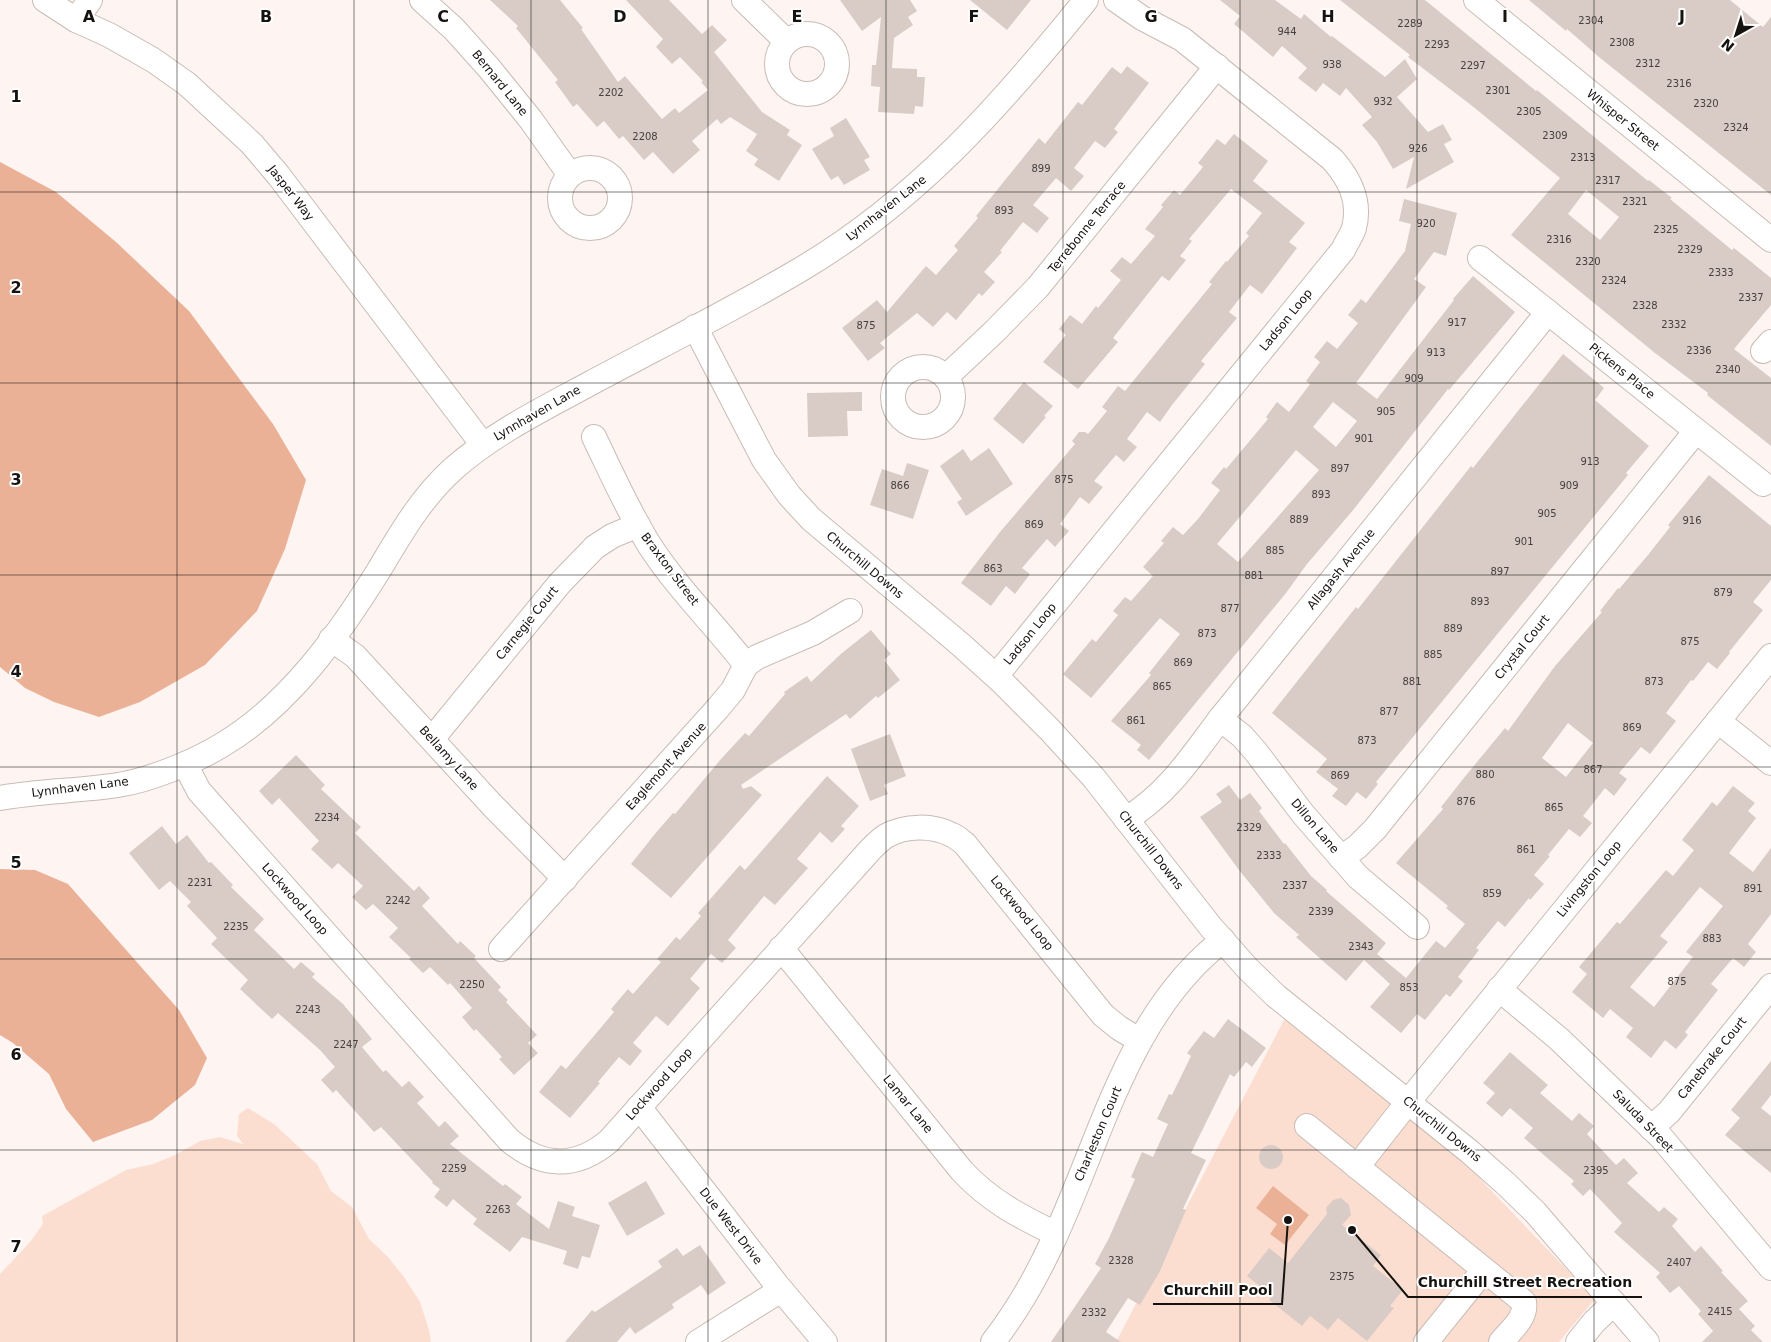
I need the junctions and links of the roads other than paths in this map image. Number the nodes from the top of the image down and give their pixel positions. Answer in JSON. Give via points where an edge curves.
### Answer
{"nodes":[{"id":1,"x":45,"y":0,"type":"edge"},
{"id":2,"x":90,"y":0,"type":"edge"},
{"id":3,"x":422,"y":0,"type":"edge"},
{"id":4,"x":744,"y":0,"type":"edge"},
{"id":5,"x":1086,"y":0,"type":"edge"},
{"id":6,"x":1116,"y":0,"type":"edge"},
{"id":7,"x":1476,"y":0,"type":"edge"},
{"id":8,"x":76,"y":20,"type":"junction"},
{"id":9,"x":786,"y":41,"type":"dead end"},
{"id":10,"x":1217,"y":66,"type":"junction"},
{"id":11,"x":570,"y":175,"type":"dead end"},
{"id":12,"x":1771,"y":240,"type":"edge"},
{"id":13,"x":1480,"y":258,"type":"dead end"},
{"id":14,"x":1548,"y":312,"type":"junction"},
{"id":15,"x":695,"y":327,"type":"junction"},
{"id":16,"x":946,"y":377,"type":"dead end"},
{"id":17,"x":1696,"y":430,"type":"junction"},
{"id":18,"x":594,"y":437,"type":"dead end"},
{"id":19,"x":483,"y":445,"type":"junction"},
{"id":20,"x":1763,"y":484,"type":"dead end"},
{"id":21,"x":638,"y":525,"type":"junction"},
{"id":22,"x":850,"y":611,"type":"dead end"},
{"id":23,"x":331,"y":639,"type":"junction"},
{"id":24,"x":1771,"y":656,"type":"edge"},
{"id":25,"x":746,"y":666,"type":"junction"},
{"id":26,"x":996,"y":676,"type":"junction"},
{"id":27,"x":1220,"y":719,"type":"junction"},
{"id":28,"x":1718,"y":721,"type":"junction"},
{"id":29,"x":432,"y":739,"type":"junction"},
{"id":30,"x":1771,"y":763,"type":"edge"},
{"id":31,"x":185,"y":764,"type":"junction"},
{"id":32,"x":0,"y":798,"type":"edge"},
{"id":33,"x":1126,"y":818,"type":"junction"},
{"id":34,"x":1341,"y":858,"type":"junction"},
{"id":35,"x":565,"y":879,"type":"junction"},
{"id":36,"x":1417,"y":927,"type":"dead end"},
{"id":37,"x":1222,"y":940,"type":"junction"},
{"id":38,"x":781,"y":948,"type":"junction"},
{"id":39,"x":501,"y":949,"type":"dead end"},
{"id":40,"x":1771,"y":986,"type":"edge"},
{"id":41,"x":1499,"y":989,"type":"junction"},
{"id":42,"x":1139,"y":1040,"type":"junction"},
{"id":43,"x":1408,"y":1102,"type":"junction"},
{"id":44,"x":639,"y":1107,"type":"junction"},
{"id":45,"x":1307,"y":1126,"type":"dead end"},
{"id":46,"x":1651,"y":1128,"type":"junction"},
{"id":47,"x":1357,"y":1167,"type":"junction"},
{"id":48,"x":1056,"y":1234,"type":"junction"},
{"id":49,"x":1771,"y":1268,"type":"edge"},
{"id":50,"x":1484,"y":1270,"type":"junction"},
{"id":51,"x":781,"y":1290,"type":"junction"},
{"id":52,"x":1614,"y":1303,"type":"junction"},
{"id":53,"x":698,"y":1342,"type":"edge"},
{"id":54,"x":825,"y":1342,"type":"edge"},
{"id":55,"x":994,"y":1342,"type":"edge"},
{"id":56,"x":1426,"y":1342,"type":"edge"},
{"id":57,"x":1501,"y":1342,"type":"edge"},
{"id":58,"x":1578,"y":1342,"type":"edge"},
{"id":59,"x":1647,"y":1342,"type":"edge"}],
"edges":[{"from":1,"to":8,"type":"street","name":"Jasper Way"},
{"from":2,"to":8,"type":"street"},
{"from":3,"to":11,"type":"street","name":"Bernard Lane","via":[[489,68]]},
{"from":4,"to":9,"type":"street"},
{"from":5,"to":15,"type":"street","name":"Lynnhaven Lane","via":[[980,124],[904,196],[814,261]]},
{"from":6,"to":10,"type":"street","name":"Ladson Loop","via":[[1182,39]]},
{"from":7,"to":12,"type":"street","name":"Whisper Street"},
{"from":8,"to":19,"type":"street","name":"Jasper Way","via":[[153,60],[187,84],[252,144]]},
{"from":10,"to":16,"type":"street","name":"Terrebonne Terrace","via":[[1038,287]]},
{"from":10,"to":26,"type":"street","name":"Ladson Loop","via":[[1332,159],[1344,173],[1352,189],[1356,210],[1353,230],[1343,250]]},
{"from":13,"to":14,"type":"street","name":"Pickens Place"},
{"from":14,"to":17,"type":"street","name":"Pickens Place"},
{"from":14,"to":27,"type":"street","name":"Allagash Avenue"},
{"from":15,"to":19,"type":"street","name":"Lynnhaven Lane","via":[[504,430]]},
{"from":15,"to":26,"type":"street","name":"Churchill Downs","via":[[764,460],[789,495],[811,519]]},
{"from":17,"to":20,"type":"street","name":"Pickens Place"},
{"from":17,"to":34,"type":"street","name":"Crystal Court","via":[[1376,829]]},
{"from":18,"to":21,"type":"street","name":"Braxton Street"},
{"from":19,"to":23,"type":"street","name":"Lynnhaven Lane","via":[[429,493]]},
{"from":21,"to":25,"type":"street","name":"Braxton Street","via":[[675,579]]},
{"from":21,"to":29,"type":"street","name":"Carnegie Court","via":[[595,547],[560,583]]},
{"from":22,"to":25,"type":"street","name":"Eaglemont Avenue","via":[[813,633],[757,657]]},
{"from":23,"to":29,"type":"street","name":"Bellamy Lane","via":[[355,656]]},
{"from":23,"to":31,"type":"street","name":"Lynnhaven Lane","via":[[285,696],[254,725]]},
{"from":24,"to":28,"type":"street","name":"Livingston Loop"},
{"from":25,"to":35,"type":"street","name":"Eaglemont Avenue","via":[[723,702]]},
{"from":26,"to":33,"type":"street","name":"Churchill Downs","via":[[1049,729]]},
{"from":27,"to":33,"type":"street","name":"Allagash Avenue","via":[[1162,792]]},
{"from":27,"to":34,"type":"street","name":"Dillon Lane","via":[[1256,752]]},
{"from":28,"to":30,"type":"street"},
{"from":28,"to":41,"type":"street","name":"Livingston Loop"},
{"from":29,"to":35,"type":"street","name":"Bellamy Lane"},
{"from":31,"to":32,"type":"street","name":"Lynnhaven Lane","via":[[122,785]]},
{"from":31,"to":44,"type":"street","name":"Lockwood Loop","via":[[199,791],[522,1151],[534,1158],[550,1161],[583,1157],[609,1141]]},
{"from":33,"to":37,"type":"street","name":"Churchill Downs"},
{"from":34,"to":36,"type":"street","name":"Dillon Lane","via":[[1358,877]]},
{"from":35,"to":39,"type":"street","name":"Eaglemont Avenue"},
{"from":37,"to":42,"type":"street","name":"Charleston Court","via":[[1190,968]]},
{"from":37,"to":43,"type":"street","name":"Churchill Downs","via":[[1276,996]]},
{"from":38,"to":42,"type":"street","name":"Lockwood Loop","via":[[871,848],[886,836],[917,828],[936,829],[965,844],[1103,1015]]},
{"from":38,"to":44,"type":"street","name":"Lockwood Loop"},
{"from":38,"to":48,"type":"street","name":"Lamar Lane","via":[[972,1182],[995,1202]]},
{"from":40,"to":46,"type":"street","name":"Canebrake Court","via":[[1669,1112]]},
{"from":41,"to":43,"type":"street","name":"Livingston Loop"},
{"from":41,"to":46,"type":"street","name":"Saluda Street","via":[[1559,1039]]},
{"from":42,"to":48,"type":"street","name":"Charleston Court"},
{"from":43,"to":47,"type":"street","name":"Livingston Loop"},
{"from":43,"to":52,"type":"street","name":"Churchill Downs","via":[[1505,1182]]},
{"from":44,"to":51,"type":"street","name":"Due West Drive"},
{"from":45,"to":47,"type":"street"},
{"from":46,"to":49,"type":"street","name":"Saluda Street"},
{"from":47,"to":50,"type":"street"},
{"from":48,"to":55,"type":"street","name":"Charleston Court","via":[[1027,1292]]},
{"from":50,"to":56,"type":"street"},
{"from":50,"to":57,"type":"street","via":[[1524,1302],[1522,1316]]},
{"from":51,"to":53,"type":"street"},
{"from":51,"to":54,"type":"street","name":"Due West Drive"},
{"from":52,"to":58,"type":"street"},
{"from":52,"to":59,"type":"street","name":"Churchill Downs"}]}
